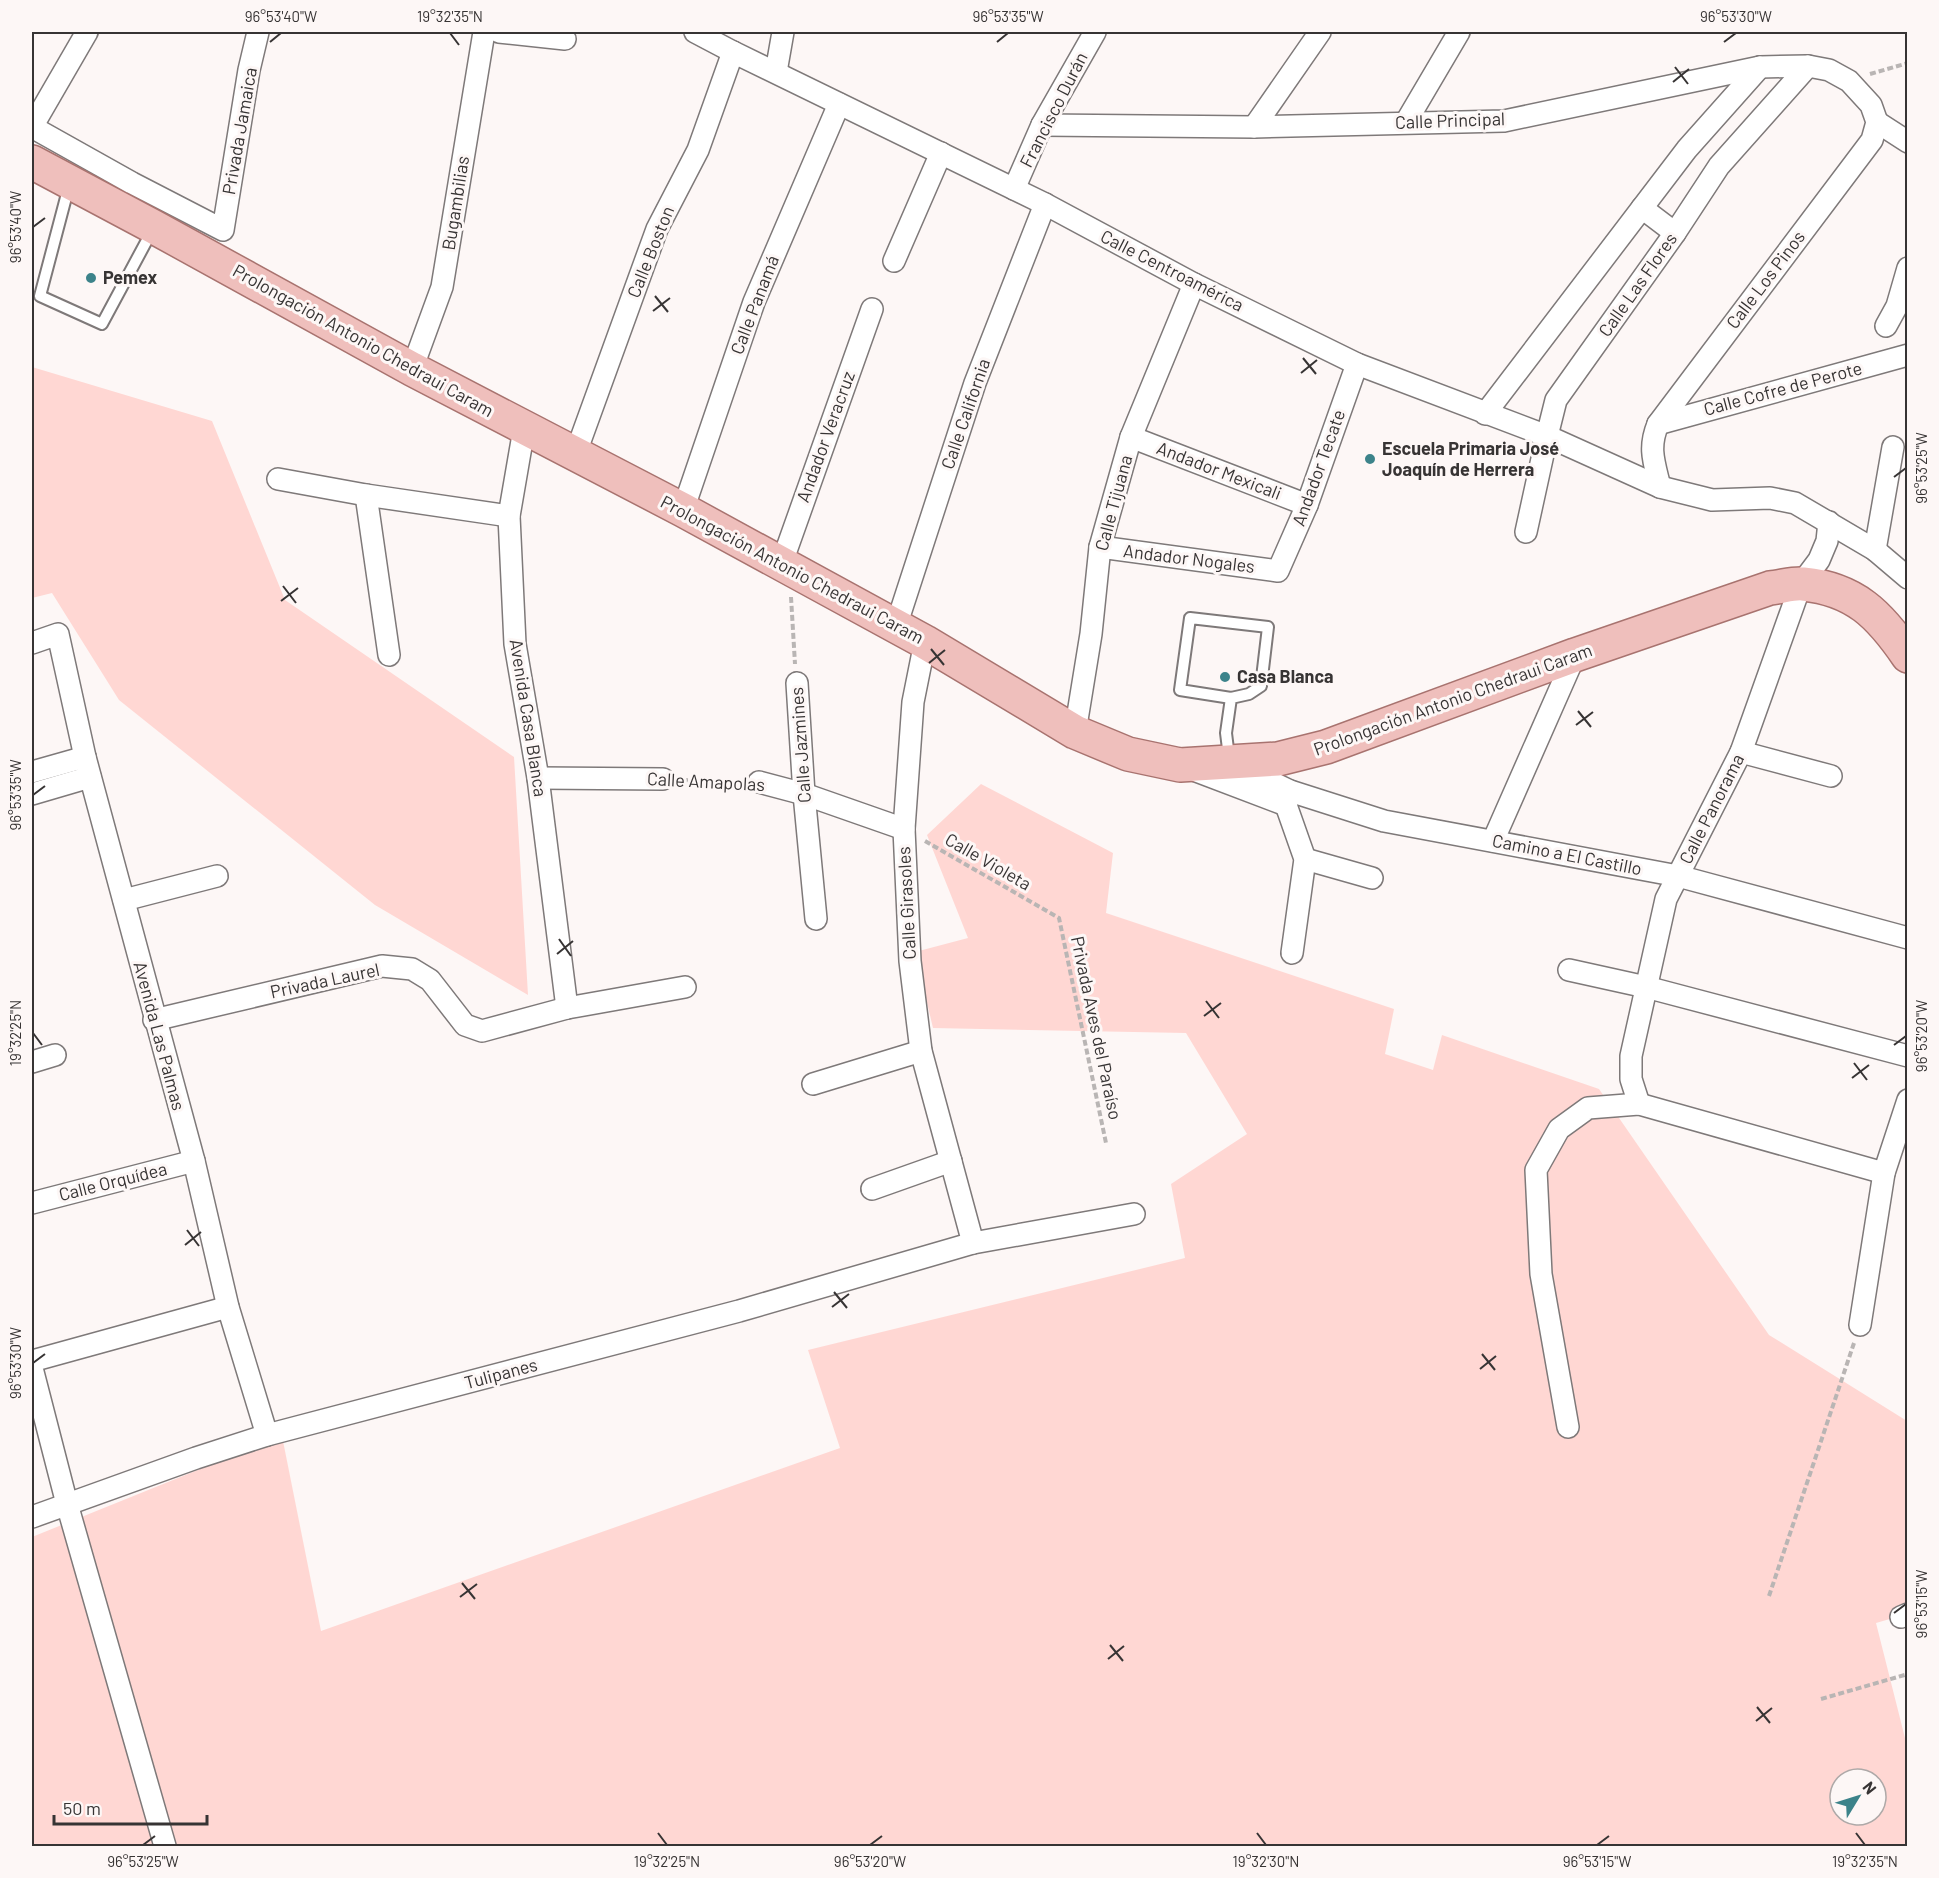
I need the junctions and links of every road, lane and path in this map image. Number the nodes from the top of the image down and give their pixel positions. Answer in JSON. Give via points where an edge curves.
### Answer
{"nodes":[{"id":1,"x":87,"y":32,"type":"edge"},
{"id":2,"x":258,"y":32,"type":"edge"},
{"id":3,"x":484,"y":32,"type":"edge"},
{"id":4,"x":499,"y":32,"type":"edge"},
{"id":5,"x":695,"y":32,"type":"edge"},
{"id":6,"x":783,"y":32,"type":"edge"},
{"id":7,"x":1095,"y":32,"type":"edge"},
{"id":8,"x":1320,"y":32,"type":"edge"},
{"id":9,"x":1459,"y":32,"type":"edge"},
{"id":10,"x":565,"y":39,"type":"dead end"},
{"id":11,"x":733,"y":52,"type":"junction"},
{"id":12,"x":1908,"y":63,"type":"edge"},
{"id":13,"x":1808,"y":66,"type":"junction"},
{"id":14,"x":1760,"y":67,"type":"junction"},
{"id":15,"x":776,"y":72,"type":"junction"},
{"id":16,"x":1849,"y":81,"type":"junction"},
{"id":17,"x":839,"y":104,"type":"junction"},
{"id":18,"x":1406,"y":122,"type":"junction"},
{"id":19,"x":1877,"y":122,"type":"junction"},
{"id":20,"x":1042,"y":125,"type":"junction"},
{"id":21,"x":32,"y":127,"type":"edge"},
{"id":22,"x":1254,"y":127,"type":"junction"},
{"id":23,"x":1908,"y":142,"type":"edge"},
{"id":24,"x":941,"y":153,"type":"junction"},
{"id":25,"x":32,"y":162,"type":"edge"},
{"id":26,"x":69,"y":183,"type":"junction"},
{"id":27,"x":1014,"y":189,"type":"junction"},
{"id":28,"x":1045,"y":204,"type":"junction"},
{"id":29,"x":1642,"y":208,"type":"junction"},
{"id":30,"x":154,"y":227,"type":"junction"},
{"id":31,"x":1675,"y":233,"type":"junction"},
{"id":32,"x":894,"y":261,"type":"dead end"},
{"id":33,"x":1908,"y":267,"type":"edge"},
{"id":34,"x":1194,"y":284,"type":"junction"},
{"id":35,"x":872,"y":309,"type":"dead end"},
{"id":36,"x":1886,"y":327,"type":"dead end"},
{"id":37,"x":1908,"y":355,"type":"edge"},
{"id":38,"x":1357,"y":364,"type":"junction"},
{"id":39,"x":412,"y":369,"type":"junction"},
{"id":40,"x":1485,"y":414,"type":"junction"},
{"id":41,"x":1658,"y":424,"type":"junction"},
{"id":42,"x":524,"y":429,"type":"junction"},
{"id":43,"x":1131,"y":436,"type":"junction"},
{"id":44,"x":1546,"y":436,"type":"junction"},
{"id":45,"x":1893,"y":447,"type":"dead end"},
{"id":46,"x":575,"y":455,"type":"junction"},
{"id":47,"x":278,"y":479,"type":"dead end"},
{"id":48,"x":1660,"y":487,"type":"junction"},
{"id":49,"x":366,"y":495,"type":"junction"},
{"id":50,"x":1307,"y":505,"type":"junction"},
{"id":51,"x":683,"y":510,"type":"junction"},
{"id":52,"x":509,"y":516,"type":"junction"},
{"id":53,"x":1829,"y":522,"type":"junction"},
{"id":54,"x":1526,"y":532,"type":"dead end"},
{"id":55,"x":1100,"y":548,"type":"junction"},
{"id":56,"x":1875,"y":550,"type":"junction"},
{"id":57,"x":785,"y":567,"type":"junction"},
{"id":58,"x":1278,"y":571,"type":"joint"},
{"id":59,"x":1908,"y":578,"type":"edge"},
{"id":60,"x":1801,"y":584,"type":"junction"},
{"id":61,"x":896,"y":626,"type":"junction"},
{"id":62,"x":925,"y":642,"type":"junction"},
{"id":63,"x":32,"y":643,"type":"edge"},
{"id":64,"x":389,"y":655,"type":"dead end"},
{"id":65,"x":1575,"y":656,"type":"junction"},
{"id":66,"x":1908,"y":656,"type":"edge"},
{"id":67,"x":797,"y":683,"type":"joint"},
{"id":68,"x":1231,"y":698,"type":"junction"},
{"id":69,"x":1075,"y":732,"type":"junction"},
{"id":70,"x":1741,"y":752,"type":"junction"},
{"id":71,"x":1230,"y":763,"type":"junction"},
{"id":72,"x":1180,"y":765,"type":"junction"},
{"id":73,"x":87,"y":767,"type":"junction"},
{"id":74,"x":32,"y":772,"type":"edge"},
{"id":75,"x":1831,"y":776,"type":"dead end"},
{"id":76,"x":538,"y":778,"type":"junction"},
{"id":77,"x":663,"y":779,"type":"joint"},
{"id":78,"x":759,"y":782,"type":"joint"},
{"id":79,"x":32,"y":794,"type":"edge"},
{"id":80,"x":804,"y":794,"type":"junction"},
{"id":81,"x":1288,"y":798,"type":"junction"},
{"id":82,"x":904,"y":829,"type":"junction"},
{"id":83,"x":1493,"y":842,"type":"junction"},
{"id":84,"x":1305,"y":859,"type":"junction"},
{"id":85,"x":217,"y":876,"type":"dead end"},
{"id":86,"x":1678,"y":876,"type":"junction"},
{"id":87,"x":1372,"y":878,"type":"dead end"},
{"id":88,"x":124,"y":900,"type":"junction"},
{"id":89,"x":1059,"y":918,"type":"joint"},
{"id":90,"x":816,"y":920,"type":"dead end"},
{"id":91,"x":1908,"y":938,"type":"edge"},
{"id":92,"x":1292,"y":953,"type":"dead end"},
{"id":93,"x":1569,"y":970,"type":"dead end"},
{"id":94,"x":685,"y":987,"type":"dead end"},
{"id":95,"x":1646,"y":987,"type":"junction"},
{"id":96,"x":567,"y":1008,"type":"junction"},
{"id":97,"x":154,"y":1020,"type":"junction"},
{"id":98,"x":921,"y":1051,"type":"junction"},
{"id":99,"x":55,"y":1055,"type":"dead end"},
{"id":100,"x":1908,"y":1056,"type":"edge"},
{"id":101,"x":32,"y":1062,"type":"edge"},
{"id":102,"x":813,"y":1084,"type":"dead end"},
{"id":103,"x":1908,"y":1100,"type":"edge"},
{"id":104,"x":1639,"y":1104,"type":"junction"},
{"id":105,"x":1106,"y":1143,"type":"dead end"},
{"id":106,"x":194,"y":1161,"type":"junction"},
{"id":107,"x":951,"y":1161,"type":"junction"},
{"id":108,"x":1884,"y":1173,"type":"junction"},
{"id":109,"x":872,"y":1189,"type":"dead end"},
{"id":110,"x":32,"y":1203,"type":"edge"},
{"id":111,"x":1134,"y":1214,"type":"dead end"},
{"id":112,"x":974,"y":1243,"type":"junction"},
{"id":113,"x":228,"y":1307,"type":"junction"},
{"id":114,"x":1860,"y":1325,"type":"joint"},
{"id":115,"x":32,"y":1361,"type":"edge"},
{"id":116,"x":32,"y":1368,"type":"edge"},
{"id":117,"x":1568,"y":1427,"type":"dead end"},
{"id":118,"x":267,"y":1435,"type":"junction"},
{"id":119,"x":67,"y":1504,"type":"junction"},
{"id":120,"x":32,"y":1517,"type":"edge"},
{"id":121,"x":1769,"y":1596,"type":"dead end"},
{"id":122,"x":1908,"y":1674,"type":"edge"},
{"id":123,"x":1821,"y":1699,"type":"dead end"},
{"id":124,"x":165,"y":1846,"type":"edge"}],
"edges":[{"from":1,"to":21,"type":"street"},
{"from":2,"to":21,"type":"street","name":"Privada Jamaica","via":[[223,230]]},
{"from":3,"to":39,"type":"street","name":"Bugambilias","via":[[442,287]]},
{"from":4,"to":10,"type":"street"},
{"from":5,"to":11,"type":"street","name":"Calle Centroamérica"},
{"from":6,"to":15,"type":"street"},
{"from":7,"to":20,"type":"street","name":"Francisco Durán"},
{"from":8,"to":22,"type":"street"},
{"from":9,"to":18,"type":"street"},
{"from":11,"to":15,"type":"street","name":"Calle Centroamérica"},
{"from":11,"to":46,"type":"street","name":"Calle Boston","via":[[698,150],[657,228]]},
{"from":12,"to":16,"type":"path"},
{"from":13,"to":14,"type":"street","name":"Calle Principal"},
{"from":13,"to":16,"type":"street","name":"Calle Principal","via":[[1829,70]]},
{"from":13,"to":31,"type":"street","name":"Calle Las Flores","via":[[1719,166]]},
{"from":14,"to":18,"type":"street","name":"Calle Principal","via":[[1504,121]]},
{"from":14,"to":29,"type":"street","via":[[1687,149]]},
{"from":15,"to":17,"type":"street","name":"Calle Centroamérica"},
{"from":16,"to":19,"type":"street","via":[[1871,105]]},
{"from":17,"to":24,"type":"street","name":"Calle Centroamérica"},
{"from":17,"to":51,"type":"street","name":"Calle Panamá","via":[[754,302]]},
{"from":18,"to":22,"type":"street","name":"Calle Principal"},
{"from":19,"to":23,"type":"street"},
{"from":19,"to":41,"type":"street","name":"Calle Los Pinos","via":[[1872,140]]},
{"from":20,"to":22,"type":"street","name":"Calle Principal"},
{"from":20,"to":27,"type":"street","name":"Francisco Durán"},
{"from":24,"to":27,"type":"street","name":"Calle Centroamérica"},
{"from":24,"to":32,"type":"street"},
{"from":25,"to":26,"type":"main road","name":"Prolongación Antonio Chedraui Caram"},
{"from":26,"to":30,"type":"main road","name":"Prolongación Antonio Chedraui Caram"},
{"from":26,"to":30,"type":"lane","via":[[40,297],[102,324]]},
{"from":27,"to":28,"type":"street","name":"Calle Centroamérica"},
{"from":28,"to":34,"type":"street","name":"Calle Centroamérica"},
{"from":28,"to":61,"type":"street","name":"Calle California","via":[[975,383]]},
{"from":29,"to":31,"type":"street"},
{"from":29,"to":40,"type":"street"},
{"from":30,"to":39,"type":"main road","name":"Prolongación Antonio Chedraui Caram"},
{"from":31,"to":44,"type":"street","name":"Calle Las Flores","via":[[1556,400]]},
{"from":33,"to":36,"type":"street","via":[[1897,306]]},
{"from":34,"to":38,"type":"street","name":"Calle Centroamérica"},
{"from":34,"to":43,"type":"street","name":"Calle Tijuana"},
{"from":35,"to":57,"type":"street","name":"Andador Veracruz"},
{"from":37,"to":41,"type":"street","name":"Calle Cofre de Perote"},
{"from":38,"to":40,"type":"street","name":"Calle Centroamérica"},
{"from":38,"to":50,"type":"street","name":"Andador Tecate"},
{"from":39,"to":42,"type":"main road","name":"Prolongación Antonio Chedraui Caram"},
{"from":40,"to":44,"type":"street","name":"Calle Centroamérica"},
{"from":41,"to":48,"type":"street","name":"Calle Los Pinos","via":[[1652,438],[1652,456]]},
{"from":42,"to":46,"type":"main road","name":"Prolongación Antonio Chedraui Caram"},
{"from":42,"to":52,"type":"street","name":"Avenida Casa Blanca"},
{"from":43,"to":50,"type":"street","name":"Andador Mexicali"},
{"from":43,"to":55,"type":"street","name":"Calle Tijuana"},
{"from":44,"to":48,"type":"street","name":"Calle Centroamérica"},
{"from":44,"to":54,"type":"street","name":"Calle Las Flores"},
{"from":45,"to":56,"type":"street"},
{"from":46,"to":51,"type":"main road","name":"Prolongación Antonio Chedraui Caram"},
{"from":47,"to":49,"type":"street"},
{"from":48,"to":53,"type":"street","name":"Calle Centroamérica","via":[[1712,500],[1770,498],[1796,503]]},
{"from":49,"to":52,"type":"street"},
{"from":49,"to":64,"type":"street"},
{"from":50,"to":58,"type":"street","name":"Andador Tecate"},
{"from":51,"to":57,"type":"main road","name":"Prolongación Antonio Chedraui Caram"},
{"from":52,"to":76,"type":"street","name":"Avenida Casa Blanca","via":[[515,644]]},
{"from":53,"to":56,"type":"street","name":"Calle Centroamérica"},
{"from":53,"to":60,"type":"street","name":"Calle Panorama","via":[[1820,560]]},
{"from":55,"to":58,"type":"street","name":"Andador Nogales"},
{"from":55,"to":69,"type":"street","name":"Calle Tijuana"},
{"from":56,"to":59,"type":"street","name":"Calle Centroamérica"},
{"from":57,"to":61,"type":"main road","name":"Prolongación Antonio Chedraui Caram"},
{"from":57,"to":67,"type":"path","name":"Calle Jazmines"},
{"from":60,"to":65,"type":"main road","name":"Prolongación Antonio Chedraui Caram","via":[[1770,588]]},
{"from":60,"to":66,"type":"main road","name":"Prolongación Antonio Chedraui Caram","via":[[1829,589],[1862,603],[1888,627]]},
{"from":60,"to":70,"type":"street","name":"Calle Panorama"},
{"from":61,"to":62,"type":"main road","name":"Prolongación Antonio Chedraui Caram"},
{"from":62,"to":69,"type":"main road","name":"Prolongación Antonio Chedraui Caram"},
{"from":62,"to":82,"type":"street","name":"Calle Girasoles","via":[[913,702]]},
{"from":63,"to":73,"type":"street","name":"Avenida Las Palmas","via":[[58,634]]},
{"from":65,"to":71,"type":"main road","name":"Prolongación Antonio Chedraui Caram","via":[[1326,747],[1278,759]]},
{"from":65,"to":83,"type":"street"},
{"from":67,"to":80,"type":"street","name":"Calle Jazmines"},
{"from":68,"to":68,"type":"lane","via":[[1250,694],[1261,686],[1268,627],[1190,618],[1180,690]]},
{"from":68,"to":71,"type":"lane","via":[[1226,733]]},
{"from":69,"to":72,"type":"main road","name":"Prolongación Antonio Chedraui Caram","via":[[1128,754]]},
{"from":70,"to":75,"type":"street"},
{"from":70,"to":86,"type":"street","name":"Calle Panorama"},
{"from":71,"to":72,"type":"main road","name":"Prolongación Antonio Chedraui Caram"},
{"from":71,"to":81,"type":"street","name":"Camino a El Castillo"},
{"from":72,"to":81,"type":"street","name":"Camino a El Castillo"},
{"from":73,"to":74,"type":"street"},
{"from":73,"to":79,"type":"street"},
{"from":73,"to":88,"type":"street","name":"Avenida Las Palmas"},
{"from":76,"to":77,"type":"street","name":"Calle Amapolas"},
{"from":76,"to":96,"type":"street","name":"Avenida Casa Blanca"},
{"from":77,"to":78,"type":"path","name":"Calle Amapolas"},
{"from":78,"to":80,"type":"street","name":"Calle Amapolas"},
{"from":80,"to":82,"type":"street","name":"Calle Amapolas"},
{"from":80,"to":90,"type":"street","name":"Calle Jazmines"},
{"from":81,"to":83,"type":"street","name":"Camino a El Castillo"},
{"from":81,"to":84,"type":"street"},
{"from":82,"to":89,"type":"path","name":"Calle Violeta"},
{"from":82,"to":98,"type":"street","name":"Calle Girasoles","via":[[910,961]]},
{"from":83,"to":86,"type":"street","name":"Camino a El Castillo"},
{"from":84,"to":87,"type":"street"},
{"from":84,"to":92,"type":"street"},
{"from":85,"to":88,"type":"street"},
{"from":86,"to":91,"type":"street","name":"Camino a El Castillo"},
{"from":86,"to":95,"type":"street","name":"Calle Panorama","via":[[1666,899]]},
{"from":88,"to":97,"type":"street","name":"Avenida Las Palmas"},
{"from":89,"to":105,"type":"path","name":"Privada Aves del Paraíso"},
{"from":93,"to":95,"type":"street"},
{"from":94,"to":96,"type":"street","name":"Privada Laurel"},
{"from":95,"to":100,"type":"street"},
{"from":95,"to":104,"type":"street","name":"Calle Panorama","via":[[1631,1056],[1631,1079]]},
{"from":96,"to":97,"type":"street","name":"Privada Laurel","via":[[482,1031],[465,1025],[430,980],[412,969],[382,966]]},
{"from":97,"to":106,"type":"street","name":"Avenida Las Palmas"},
{"from":98,"to":102,"type":"street"},
{"from":98,"to":107,"type":"street","name":"Calle Girasoles"},
{"from":99,"to":101,"type":"street"},
{"from":103,"to":108,"type":"street"},
{"from":104,"to":108,"type":"street"},
{"from":104,"to":117,"type":"street","via":[[1588,1108],[1559,1129],[1536,1170],[1541,1274]]},
{"from":106,"to":110,"type":"street","name":"Calle Orquídea"},
{"from":106,"to":113,"type":"street","name":"Avenida Las Palmas"},
{"from":107,"to":109,"type":"street"},
{"from":107,"to":112,"type":"street","name":"Calle Girasoles"},
{"from":108,"to":114,"type":"street"},
{"from":111,"to":112,"type":"street","name":"Tulipanes"},
{"from":112,"to":118,"type":"street","name":"Tulipanes","via":[[739,1311]]},
{"from":113,"to":115,"type":"street"},
{"from":113,"to":118,"type":"street","name":"Avenida Las Palmas"},
{"from":114,"to":121,"type":"path"},
{"from":116,"to":119,"type":"street"},
{"from":118,"to":119,"type":"street","name":"Tulipanes"},
{"from":119,"to":120,"type":"street","name":"Tulipanes"},
{"from":119,"to":124,"type":"street"},
{"from":122,"to":123,"type":"path"}]}
